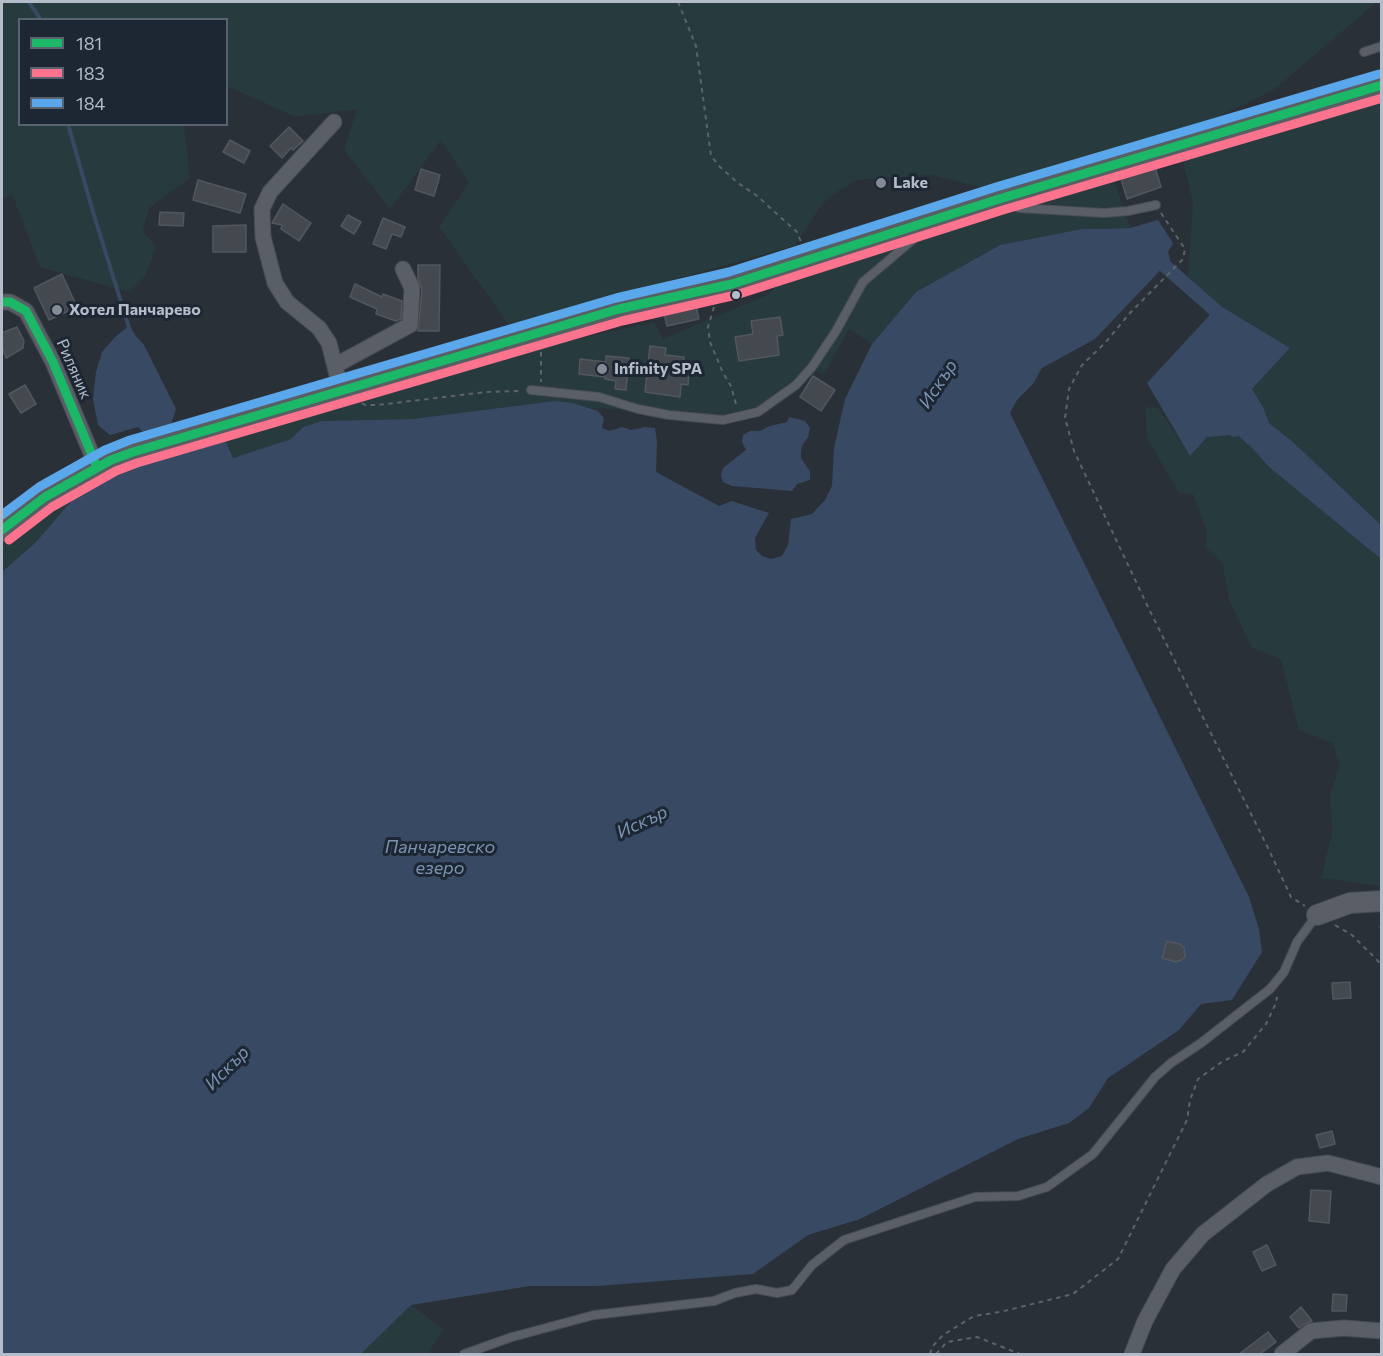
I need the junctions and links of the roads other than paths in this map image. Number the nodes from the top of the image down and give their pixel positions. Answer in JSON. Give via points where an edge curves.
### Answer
{"nodes":[{"id":1,"x":1382,"y":46,"type":"edge"},
{"id":2,"x":1364,"y":52,"type":"dead end"},
{"id":3,"x":1382,"y":85,"type":"edge"},
{"id":4,"x":334,"y":122,"type":"dead end"},
{"id":5,"x":999,"y":199,"type":"junction"},
{"id":6,"x":1156,"y":206,"type":"road end"},
{"id":7,"x":940,"y":217,"type":"junction"},
{"id":8,"x":404,"y":269,"type":"dead end"},
{"id":9,"x":2,"y":302,"type":"edge"},
{"id":10,"x":336,"y":365,"type":"junction"},
{"id":11,"x":531,"y":390,"type":"road end"},
{"id":12,"x":341,"y":391,"type":"junction"},
{"id":13,"x":97,"y":467,"type":"junction"},
{"id":14,"x":2,"y":530,"type":"edge"},
{"id":15,"x":1382,"y":901,"type":"edge"},
{"id":16,"x":1317,"y":915,"type":"joint"},
{"id":17,"x":1382,"y":1177,"type":"edge"},
{"id":18,"x":1382,"y":1331,"type":"edge"},
{"id":19,"x":464,"y":1354,"type":"edge"},
{"id":20,"x":1132,"y":1354,"type":"edge"},
{"id":21,"x":1282,"y":1354,"type":"edge"}],
"edges":[{"from":1,"to":2,"type":"lane"},
{"from":3,"to":5,"type":"main road"},
{"from":4,"to":10,"type":"street","via":[[270,192],[262,209],[263,237],[275,283],[287,302],[319,328]]},
{"from":5,"to":6,"type":"lane","via":[[1019,208],[1104,213]]},
{"from":5,"to":7,"type":"main road"},
{"from":7,"to":11,"type":"lane","via":[[862,282],[812,367],[796,385],[758,412],[723,420],[669,415],[599,397]]},
{"from":7,"to":12,"type":"main road","via":[[720,287],[619,309]]},
{"from":8,"to":10,"type":"street","via":[[412,288],[410,325]]},
{"from":9,"to":13,"type":"street","name":"Риляник","via":[[26,311],[53,362]]},
{"from":10,"to":12,"type":"street"},
{"from":12,"to":13,"type":"main road","via":[[180,437]]},
{"from":13,"to":14,"type":"main road","via":[[45,497]]},
{"from":15,"to":16,"type":"street","via":[[1350,903]]},
{"from":16,"to":19,"type":"lane","via":[[1270,990],[1155,1077],[1093,1154],[1047,1187],[1018,1196],[975,1197],[844,1240],[812,1265],[792,1290],[777,1293],[756,1289],[714,1301],[594,1315]]},
{"from":17,"to":20,"type":"street","via":[[1328,1163],[1297,1167],[1267,1184],[1203,1234],[1173,1269]]},
{"from":18,"to":21,"type":"street","via":[[1311,1330]]}]}
